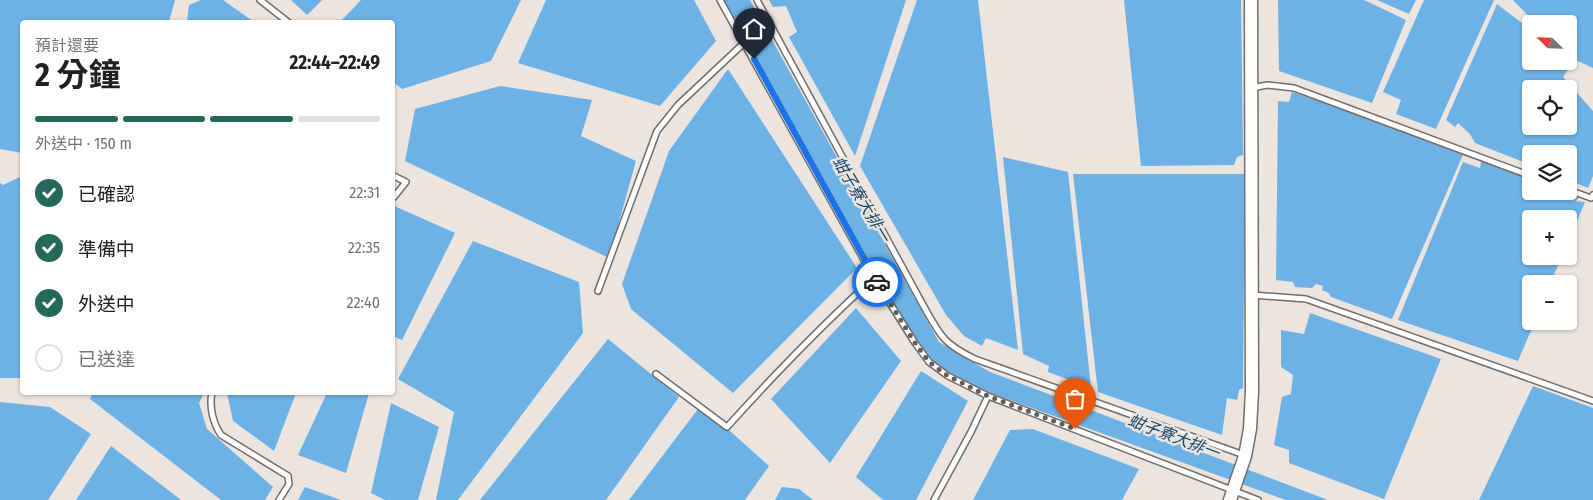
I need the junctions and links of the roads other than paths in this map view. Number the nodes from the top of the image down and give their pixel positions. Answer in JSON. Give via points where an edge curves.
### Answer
{"nodes":[{"id":1,"x":260,"y":0,"type":"edge"},
{"id":2,"x":720,"y":0,"type":"edge"},
{"id":3,"x":757,"y":0,"type":"edge"},
{"id":4,"x":1251,"y":0,"type":"edge"},
{"id":5,"x":285,"y":20,"type":"edge"},
{"id":6,"x":745,"y":42,"type":"junction"},
{"id":7,"x":1252,"y":88,"type":"junction"},
{"id":8,"x":1522,"y":173,"type":"edge"},
{"id":9,"x":395,"y":176,"type":"edge"},
{"id":10,"x":1577,"y":193,"type":"edge"},
{"id":11,"x":1593,"y":195,"type":"edge"},
{"id":12,"x":395,"y":196,"type":"edge"},
{"id":13,"x":874,"y":278,"type":"junction"},
{"id":14,"x":598,"y":291,"type":"dead end"},
{"id":15,"x":1252,"y":295,"type":"junction"},
{"id":16,"x":656,"y":374,"type":"dead end"},
{"id":17,"x":211,"y":395,"type":"edge"},
{"id":18,"x":988,"y":396,"type":"junction"},
{"id":19,"x":1593,"y":401,"type":"edge"},
{"id":20,"x":1245,"y":456,"type":"junction"},
{"id":21,"x":1232,"y":495,"type":"edge"},
{"id":22,"x":279,"y":500,"type":"edge"},
{"id":23,"x":934,"y":500,"type":"edge"},
{"id":24,"x":1258,"y":500,"type":"edge"}],
"edges":[{"from":1,"to":5,"type":"lane"},
{"from":2,"to":6,"type":"lane"},
{"from":3,"to":20,"type":"lane","via":[[939,334],[949,346],[974,359]]},
{"from":4,"to":7,"type":"street"},
{"from":6,"to":13,"type":"lane"},
{"from":6,"to":14,"type":"lane","via":[[678,105],[657,132]]},
{"from":7,"to":8,"type":"lane","via":[[1267,84],[1294,88]]},
{"from":7,"to":15,"type":"street"},
{"from":9,"to":12,"type":"lane","via":[[406,182]]},
{"from":10,"to":11,"type":"lane","via":[[1591,198]]},
{"from":13,"to":16,"type":"lane","via":[[800,348],[727,427]]},
{"from":13,"to":18,"type":"lane","via":[[929,362],[948,376]]},
{"from":15,"to":19,"type":"lane","via":[[1306,299]]},
{"from":15,"to":20,"type":"street","via":[[1252,391]]},
{"from":17,"to":22,"type":"lane","via":[[215,426],[221,435],[288,476],[289,484]]},
{"from":18,"to":21,"type":"lane"},
{"from":18,"to":23,"type":"lane"},
{"from":20,"to":21,"type":"street"},
{"from":21,"to":24,"type":"lane"}]}
